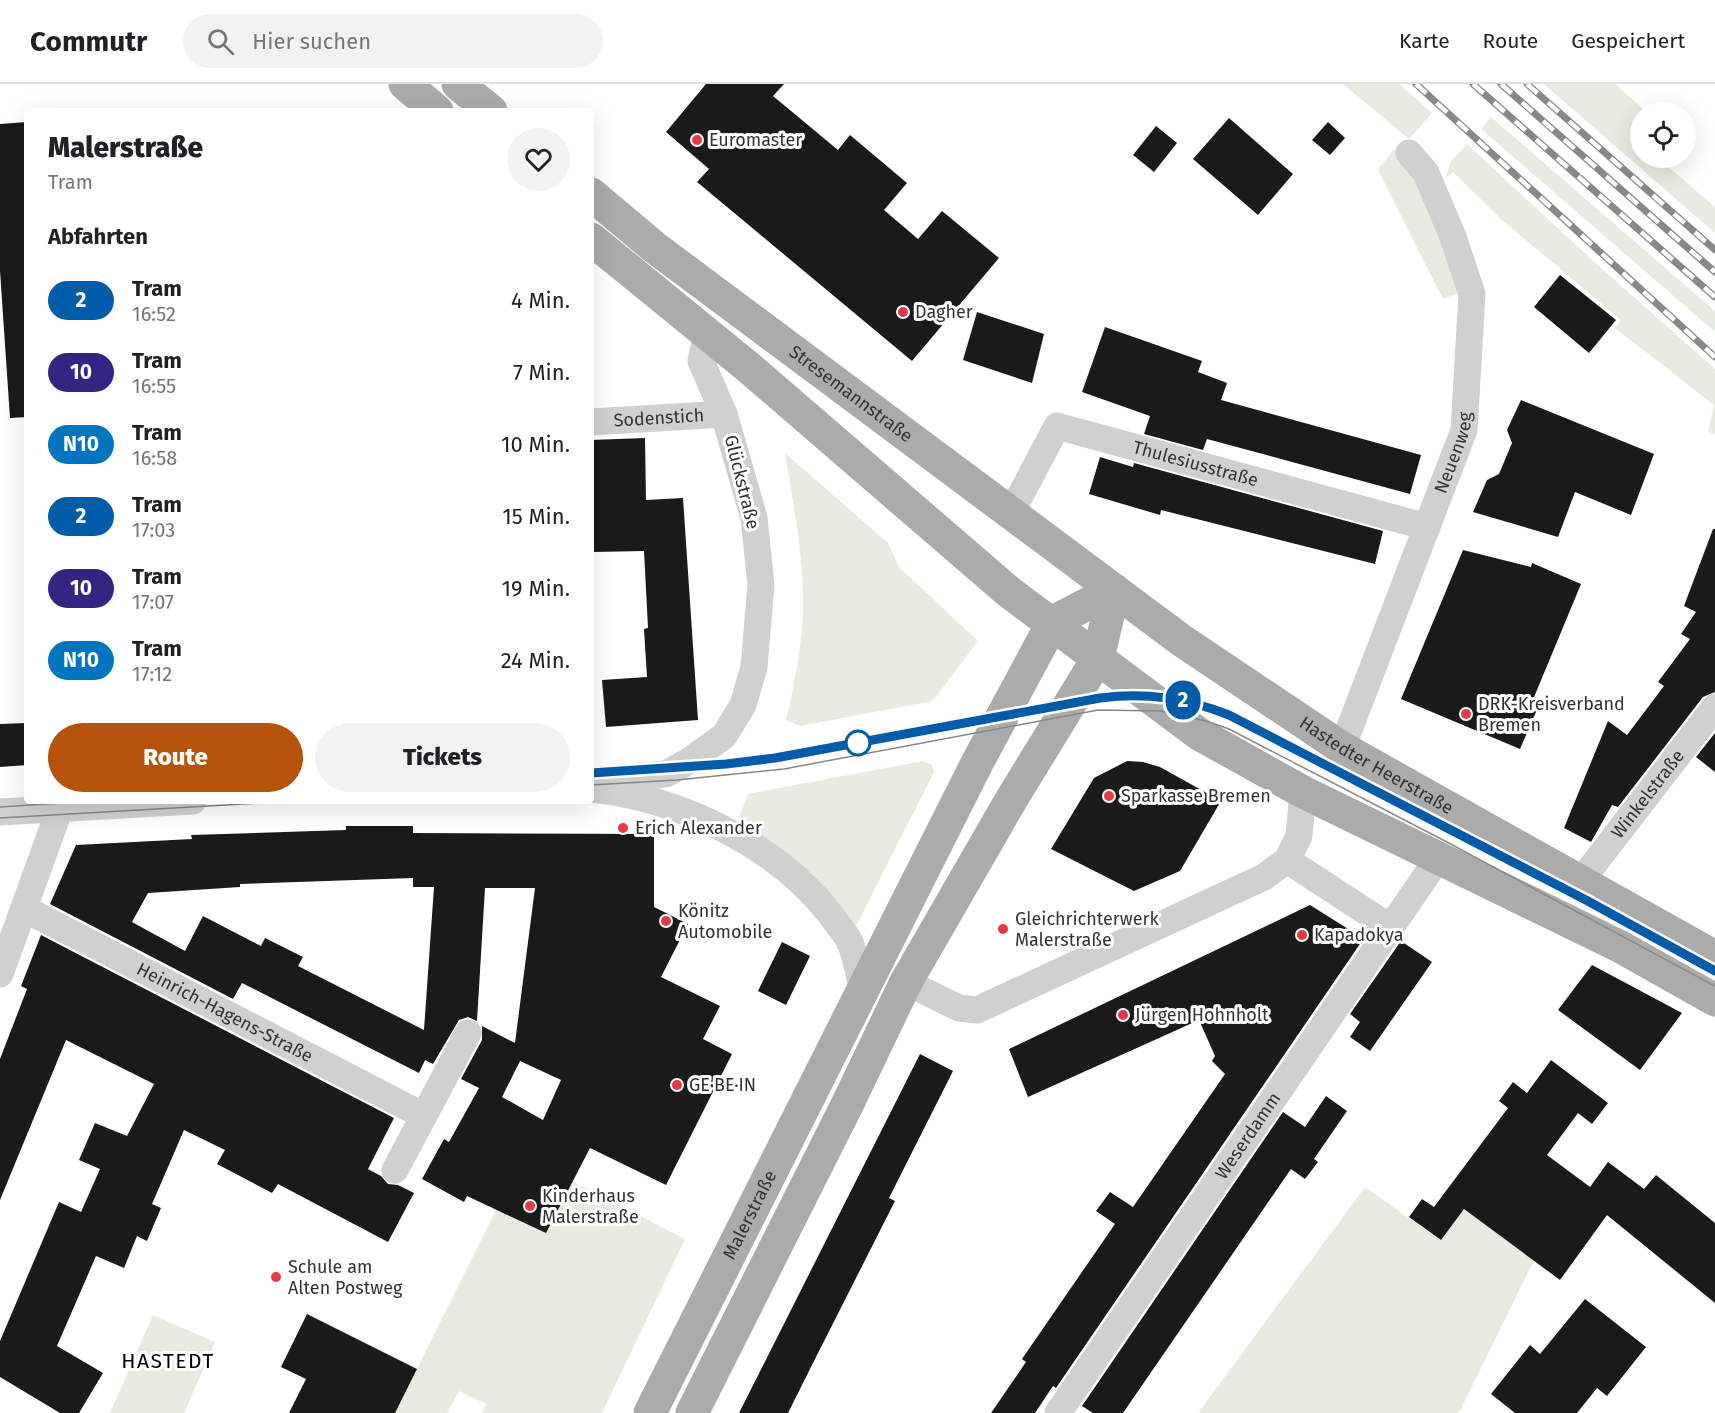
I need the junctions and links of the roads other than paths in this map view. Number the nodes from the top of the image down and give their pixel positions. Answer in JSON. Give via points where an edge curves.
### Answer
{"nodes":[{"id":1,"x":405,"y":84,"type":"edge"},
{"id":2,"x":458,"y":84,"type":"edge"},
{"id":3,"x":433,"y":108,"type":"edge"},
{"id":4,"x":487,"y":108,"type":"edge"},
{"id":5,"x":1409,"y":153,"type":"dead end"},
{"id":6,"x":594,"y":197,"type":"edge"},
{"id":7,"x":594,"y":241,"type":"edge"},
{"id":8,"x":707,"y":334,"type":"junction"},
{"id":9,"x":724,"y":414,"type":"junction"},
{"id":10,"x":594,"y":422,"type":"edge"},
{"id":11,"x":1011,"y":513,"type":"junction"},
{"id":12,"x":1427,"y":527,"type":"junction"},
{"id":13,"x":1114,"y":590,"type":"junction"},
{"id":14,"x":1053,"y":622,"type":"junction"},
{"id":15,"x":1098,"y":658,"type":"junction"},
{"id":16,"x":1715,"y":707,"type":"edge"},
{"id":17,"x":1342,"y":748,"type":"junction"},
{"id":18,"x":594,"y":780,"type":"edge"},
{"id":19,"x":594,"y":790,"type":"edge"},
{"id":20,"x":1303,"y":792,"type":"junction"},
{"id":21,"x":129,"y":804,"type":"edge"},
{"id":22,"x":60,"y":808,"type":"junction"},
{"id":23,"x":0,"y":812,"type":"edge"},
{"id":24,"x":1439,"y":858,"type":"junction"},
{"id":25,"x":1287,"y":860,"type":"junction"},
{"id":26,"x":1580,"y":882,"type":"junction"},
{"id":27,"x":25,"y":909,"type":"junction"},
{"id":28,"x":1391,"y":928,"type":"junction"},
{"id":29,"x":1715,"y":957,"type":"edge"},
{"id":30,"x":0,"y":974,"type":"edge"},
{"id":31,"x":906,"y":982,"type":"junction"},
{"id":32,"x":863,"y":989,"type":"junction"},
{"id":33,"x":1715,"y":1000,"type":"edge"},
{"id":34,"x":468,"y":1033,"type":"dead end"},
{"id":35,"x":424,"y":1116,"type":"junction"},
{"id":36,"x":395,"y":1170,"type":"dead end"},
{"id":37,"x":650,"y":1413,"type":"edge"},
{"id":38,"x":692,"y":1413,"type":"edge"},
{"id":39,"x":1058,"y":1413,"type":"edge"}],
"edges":[{"from":1,"to":3,"type":"main road"},
{"from":2,"to":4,"type":"main road"},
{"from":5,"to":12,"type":"street","name":"Neuenweg","via":[[1426,173],[1472,294],[1464,430]]},
{"from":6,"to":11,"type":"main road","name":"Stresemannstraße","via":[[654,247]]},
{"from":7,"to":8,"type":"main road"},
{"from":8,"to":9,"type":"street","name":"Glückstraße","via":[[701,361]]},
{"from":8,"to":14,"type":"main road","via":[[988,575]]},
{"from":9,"to":10,"type":"street","name":"Sodenstich"},
{"from":9,"to":18,"type":"street","name":"Glückstraße","via":[[754,518],[760,585],[754,667],[743,705],[724,736],[666,774]]},
{"from":11,"to":12,"type":"street","name":"Thulesiusstraße","via":[[1057,426]]},
{"from":11,"to":13,"type":"main road","name":"Stresemannstraße"},
{"from":12,"to":17,"type":"street","name":"Neuenweg"},
{"from":13,"to":14,"type":"main road"},
{"from":13,"to":15,"type":"main road","name":"Malerstraße"},
{"from":13,"to":17,"type":"main road","name":"Hastedter Heerstraße"},
{"from":14,"to":15,"type":"main road"},
{"from":14,"to":32,"type":"main road","name":"Malerstraße"},
{"from":15,"to":20,"type":"main road","via":[[1199,734]]},
{"from":15,"to":31,"type":"main road","name":"Malerstraße"},
{"from":16,"to":26,"type":"street","name":"Winkelstraße"},
{"from":17,"to":26,"type":"main road","name":"Hastedter Heerstraße"},
{"from":19,"to":32,"type":"street","via":[[659,803],[763,850],[817,897],[848,939]]},
{"from":20,"to":24,"type":"main road"},
{"from":20,"to":25,"type":"street","via":[[1299,836]]},
{"from":21,"to":22,"type":"street"},
{"from":22,"to":23,"type":"street"},
{"from":22,"to":27,"type":"street"},
{"from":24,"to":28,"type":"street","name":"Weserdamm"},
{"from":24,"to":33,"type":"main road","via":[[1621,947]]},
{"from":25,"to":28,"type":"street"},
{"from":25,"to":31,"type":"street","via":[[1264,878],[977,1010],[959,1008]]},
{"from":26,"to":29,"type":"main road","name":"Hastedter Heerstraße"},
{"from":27,"to":30,"type":"street"},
{"from":27,"to":35,"type":"street","name":"Heinrich-Hagens-Straße"},
{"from":28,"to":39,"type":"street","name":"Weserdamm"},
{"from":31,"to":38,"type":"main road","name":"Malerstraße"},
{"from":32,"to":37,"type":"main road","name":"Malerstraße"},
{"from":34,"to":35,"type":"street"},
{"from":35,"to":36,"type":"street"}]}
